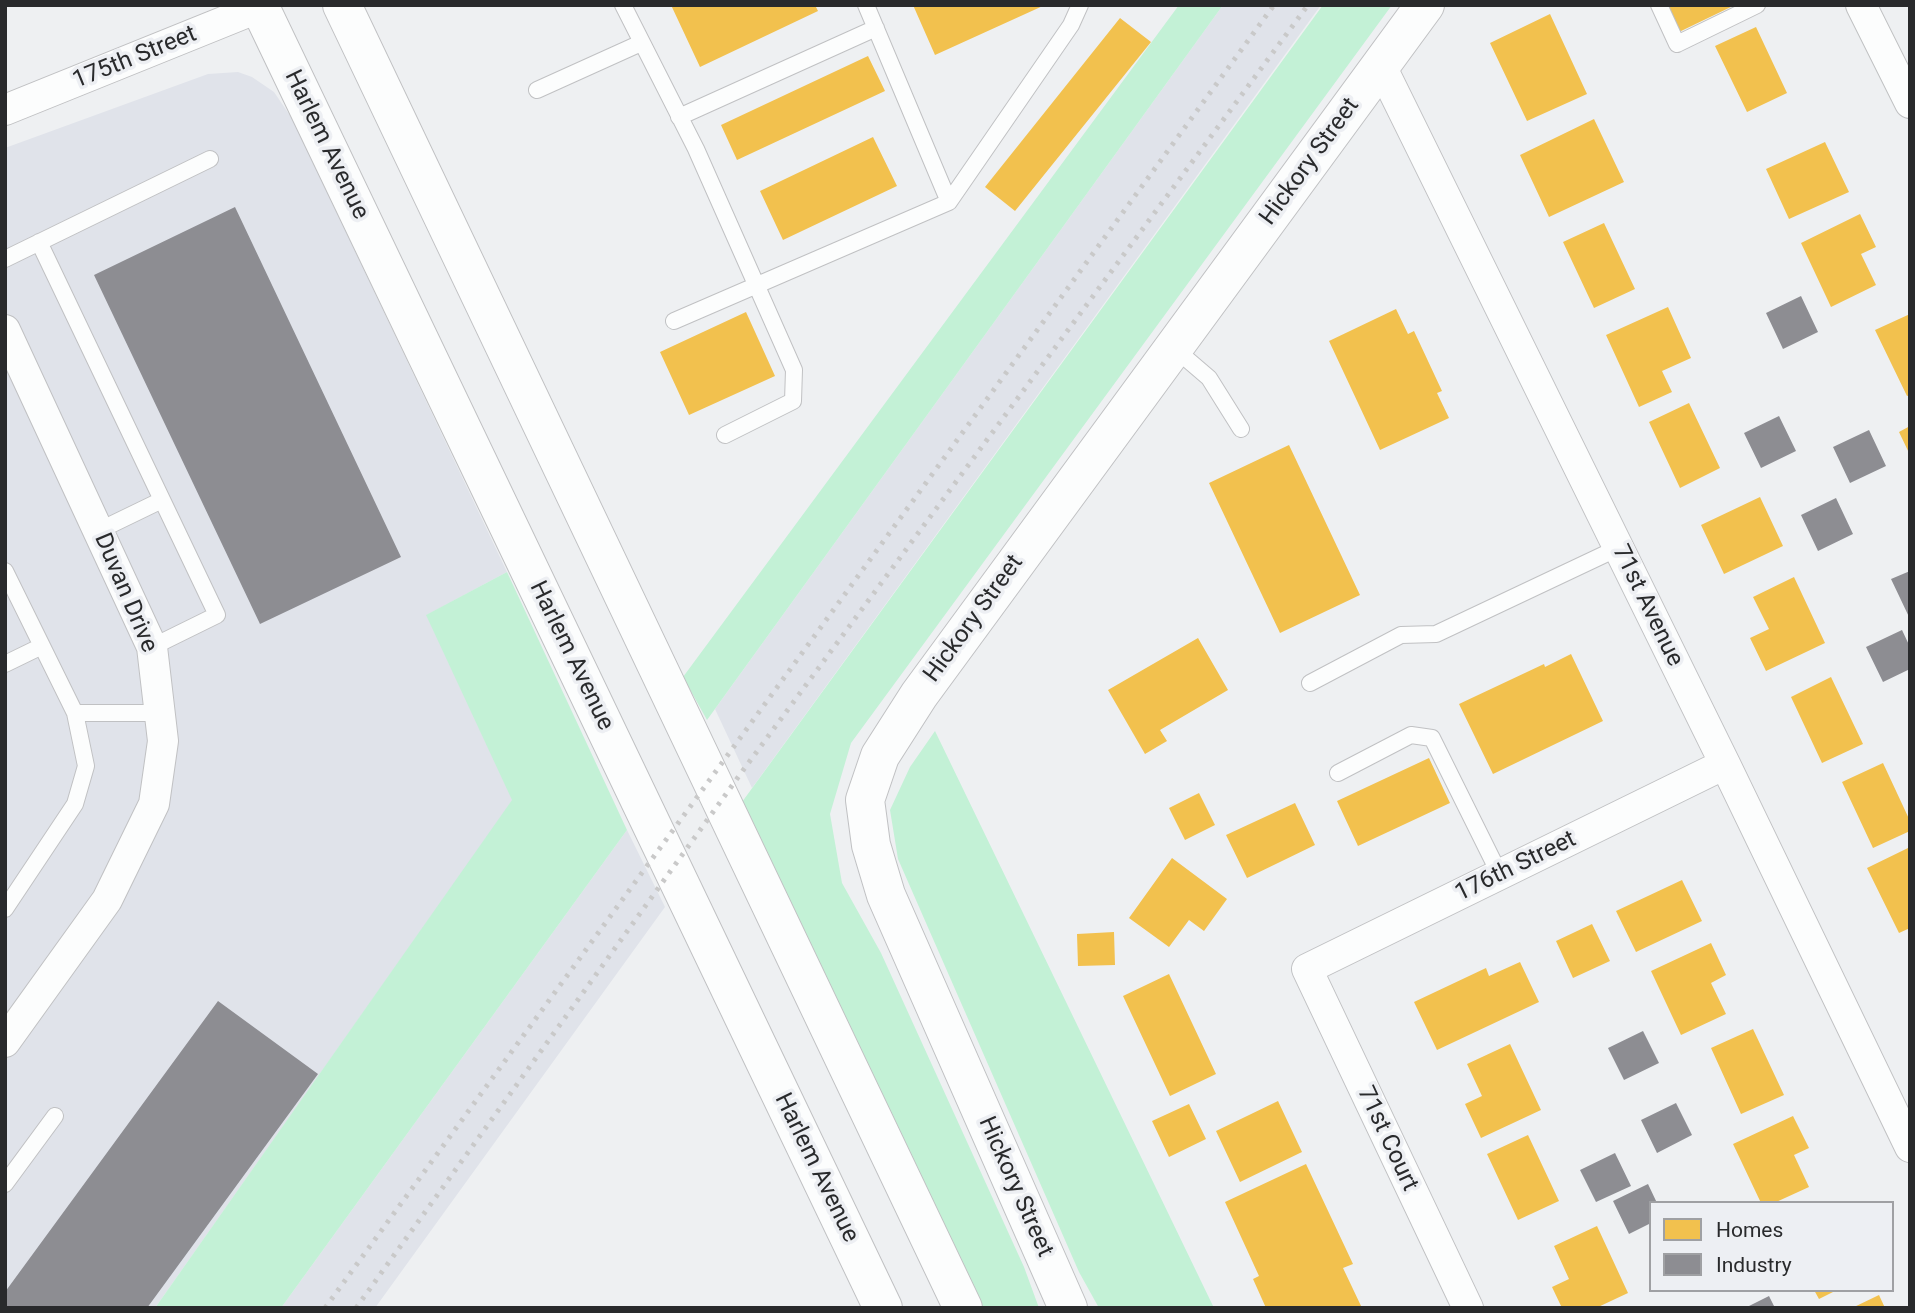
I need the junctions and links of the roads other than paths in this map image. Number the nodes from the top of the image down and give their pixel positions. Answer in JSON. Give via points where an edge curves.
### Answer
{"nodes":[{"id":1,"x":342,"y":5,"type":"edge"},
{"id":2,"x":623,"y":5,"type":"edge"},
{"id":3,"x":866,"y":5,"type":"edge"},
{"id":4,"x":1080,"y":5,"type":"edge"},
{"id":5,"x":1425,"y":5,"type":"edge"},
{"id":6,"x":1659,"y":5,"type":"edge"},
{"id":7,"x":1757,"y":5,"type":"edge"},
{"id":8,"x":1861,"y":5,"type":"edge"},
{"id":9,"x":262,"y":6,"type":"edge"},
{"id":10,"x":876,"y":28,"type":"junction"},
{"id":11,"x":641,"y":43,"type":"junction"},
{"id":12,"x":1381,"y":66,"type":"junction"},
{"id":13,"x":537,"y":90,"type":"dead end"},
{"id":14,"x":1910,"y":103,"type":"edge"},
{"id":15,"x":5,"y":110,"type":"edge"},
{"id":16,"x":680,"y":117,"type":"junction"},
{"id":17,"x":210,"y":159,"type":"dead end"},
{"id":18,"x":949,"y":202,"type":"junction"},
{"id":19,"x":39,"y":242,"type":"junction"},
{"id":20,"x":5,"y":259,"type":"edge"},
{"id":21,"x":755,"y":286,"type":"junction"},
{"id":22,"x":674,"y":320,"type":"dead end"},
{"id":23,"x":5,"y":330,"type":"edge"},
{"id":24,"x":1174,"y":348,"type":"junction"},
{"id":25,"x":1241,"y":429,"type":"dead end"},
{"id":26,"x":725,"y":435,"type":"dead end"},
{"id":27,"x":162,"y":500,"type":"junction"},
{"id":28,"x":98,"y":531,"type":"junction"},
{"id":29,"x":1618,"y":548,"type":"junction"},
{"id":30,"x":5,"y":571,"type":"edge"},
{"id":31,"x":42,"y":646,"type":"junction"},
{"id":32,"x":152,"y":647,"type":"junction"},
{"id":33,"x":5,"y":664,"type":"edge"},
{"id":34,"x":1310,"y":683,"type":"dead end"},
{"id":35,"x":75,"y":713,"type":"junction"},
{"id":36,"x":160,"y":713,"type":"junction"},
{"id":37,"x":1725,"y":764,"type":"junction"},
{"id":38,"x":1338,"y":773,"type":"dead end"},
{"id":39,"x":1500,"y":875,"type":"junction"},
{"id":40,"x":5,"y":909,"type":"edge"},
{"id":41,"x":1307,"y":969,"type":"joint"},
{"id":42,"x":5,"y":1042,"type":"edge"},
{"id":43,"x":55,"y":1116,"type":"dead end"},
{"id":44,"x":1910,"y":1147,"type":"edge"},
{"id":45,"x":5,"y":1184,"type":"edge"},
{"id":46,"x":883,"y":1308,"type":"edge"},
{"id":47,"x":963,"y":1308,"type":"edge"},
{"id":48,"x":1069,"y":1308,"type":"edge"},
{"id":49,"x":1468,"y":1308,"type":"edge"}],
"edges":[{"from":1,"to":47,"type":"main road"},
{"from":2,"to":11,"type":"lane"},
{"from":3,"to":10,"type":"lane"},
{"from":4,"to":18,"type":"lane","via":[[1071,25]]},
{"from":5,"to":12,"type":"main road","name":"Hickory Street"},
{"from":6,"to":7,"type":"lane","via":[[1677,44]]},
{"from":8,"to":14,"type":"street"},
{"from":9,"to":15,"type":"street","name":"175th Street"},
{"from":9,"to":46,"type":"main road","name":"Harlem Avenue"},
{"from":10,"to":16,"type":"lane"},
{"from":10,"to":18,"type":"lane"},
{"from":11,"to":13,"type":"lane"},
{"from":11,"to":16,"type":"lane"},
{"from":12,"to":24,"type":"main road","name":"Hickory Street"},
{"from":12,"to":29,"type":"street","name":"71st Avenue"},
{"from":16,"to":21,"type":"lane"},
{"from":17,"to":19,"type":"lane"},
{"from":18,"to":21,"type":"lane"},
{"from":19,"to":20,"type":"lane"},
{"from":19,"to":27,"type":"lane"},
{"from":21,"to":22,"type":"lane"},
{"from":21,"to":26,"type":"lane","via":[[794,370],[793,401]]},
{"from":23,"to":28,"type":"street","name":"Duvan Drive"},
{"from":24,"to":25,"type":"lane","via":[[1209,378]]},
{"from":24,"to":48,"type":"main road","name":"Hickory Street","via":[[919,695],[880,756],[865,800],[871,845],[886,895]]},
{"from":27,"to":28,"type":"lane"},
{"from":27,"to":32,"type":"lane","via":[[217,615]]},
{"from":28,"to":32,"type":"street","name":"Duvan Drive"},
{"from":29,"to":34,"type":"lane","via":[[1436,634],[1401,635]]},
{"from":29,"to":37,"type":"street","name":"71st Avenue"},
{"from":30,"to":31,"type":"lane"},
{"from":31,"to":33,"type":"lane"},
{"from":31,"to":35,"type":"lane"},
{"from":32,"to":36,"type":"street","name":"Duvan Drive"},
{"from":35,"to":36,"type":"lane"},
{"from":35,"to":40,"type":"lane","via":[[86,765],[75,804]]},
{"from":36,"to":42,"type":"street","name":"Duvan Drive","via":[[163,741],[154,804],[107,900]]},
{"from":37,"to":39,"type":"street","name":"176th Street"},
{"from":37,"to":44,"type":"street","name":"71st Avenue"},
{"from":38,"to":39,"type":"lane","via":[[1411,735],[1432,738]]},
{"from":39,"to":41,"type":"street","name":"176th Street"},
{"from":41,"to":49,"type":"street","name":"71st Court"},
{"from":43,"to":45,"type":"lane"}]}
